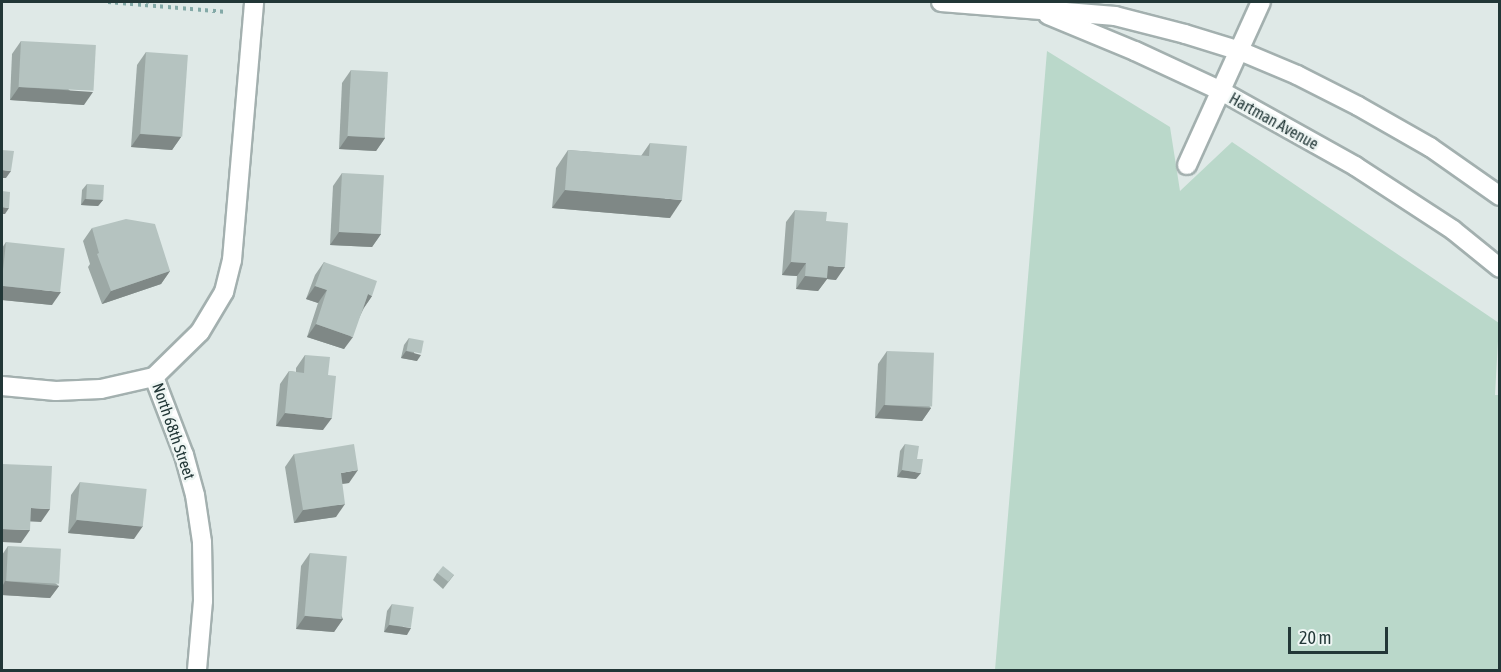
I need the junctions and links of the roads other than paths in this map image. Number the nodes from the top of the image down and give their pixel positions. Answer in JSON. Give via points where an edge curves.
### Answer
{"nodes":[{"id":1,"x":254,"y":2,"type":"edge"},
{"id":2,"x":941,"y":2,"type":"edge"},
{"id":3,"x":1261,"y":2,"type":"edge"},
{"id":4,"x":1030,"y":8,"type":"junction"},
{"id":5,"x":1240,"y":51,"type":"junction"},
{"id":6,"x":1221,"y":92,"type":"junction"},
{"id":7,"x":1187,"y":165,"type":"dead end"},
{"id":8,"x":1500,"y":196,"type":"edge"},
{"id":9,"x":1500,"y":268,"type":"edge"},
{"id":10,"x":154,"y":378,"type":"junction"},
{"id":11,"x":2,"y":386,"type":"edge"},
{"id":12,"x":196,"y":670,"type":"edge"}],
"edges":[{"from":1,"to":10,"type":"main road","name":"North 68th Street","via":[[232,260],[224,292],[200,332]]},
{"from":2,"to":4,"type":"main road","name":"Hartman Avenue"},
{"from":3,"to":5,"type":"main road"},
{"from":4,"to":5,"type":"main road","name":"Hartman Avenue","via":[[1115,16]]},
{"from":4,"to":6,"type":"main road","name":"Hartman Avenue"},
{"from":5,"to":6,"type":"main road"},
{"from":5,"to":8,"type":"main road","name":"Hartman Avenue","via":[[1358,106],[1430,147]]},
{"from":6,"to":7,"type":"main road"},
{"from":6,"to":9,"type":"main road","name":"Hartman Avenue","via":[[1355,166],[1453,230]]},
{"from":10,"to":11,"type":"main road","via":[[101,389],[56,391]]},
{"from":10,"to":12,"type":"main road","name":"North 68th Street","via":[[184,455],[201,530],[203,601]]}]}
